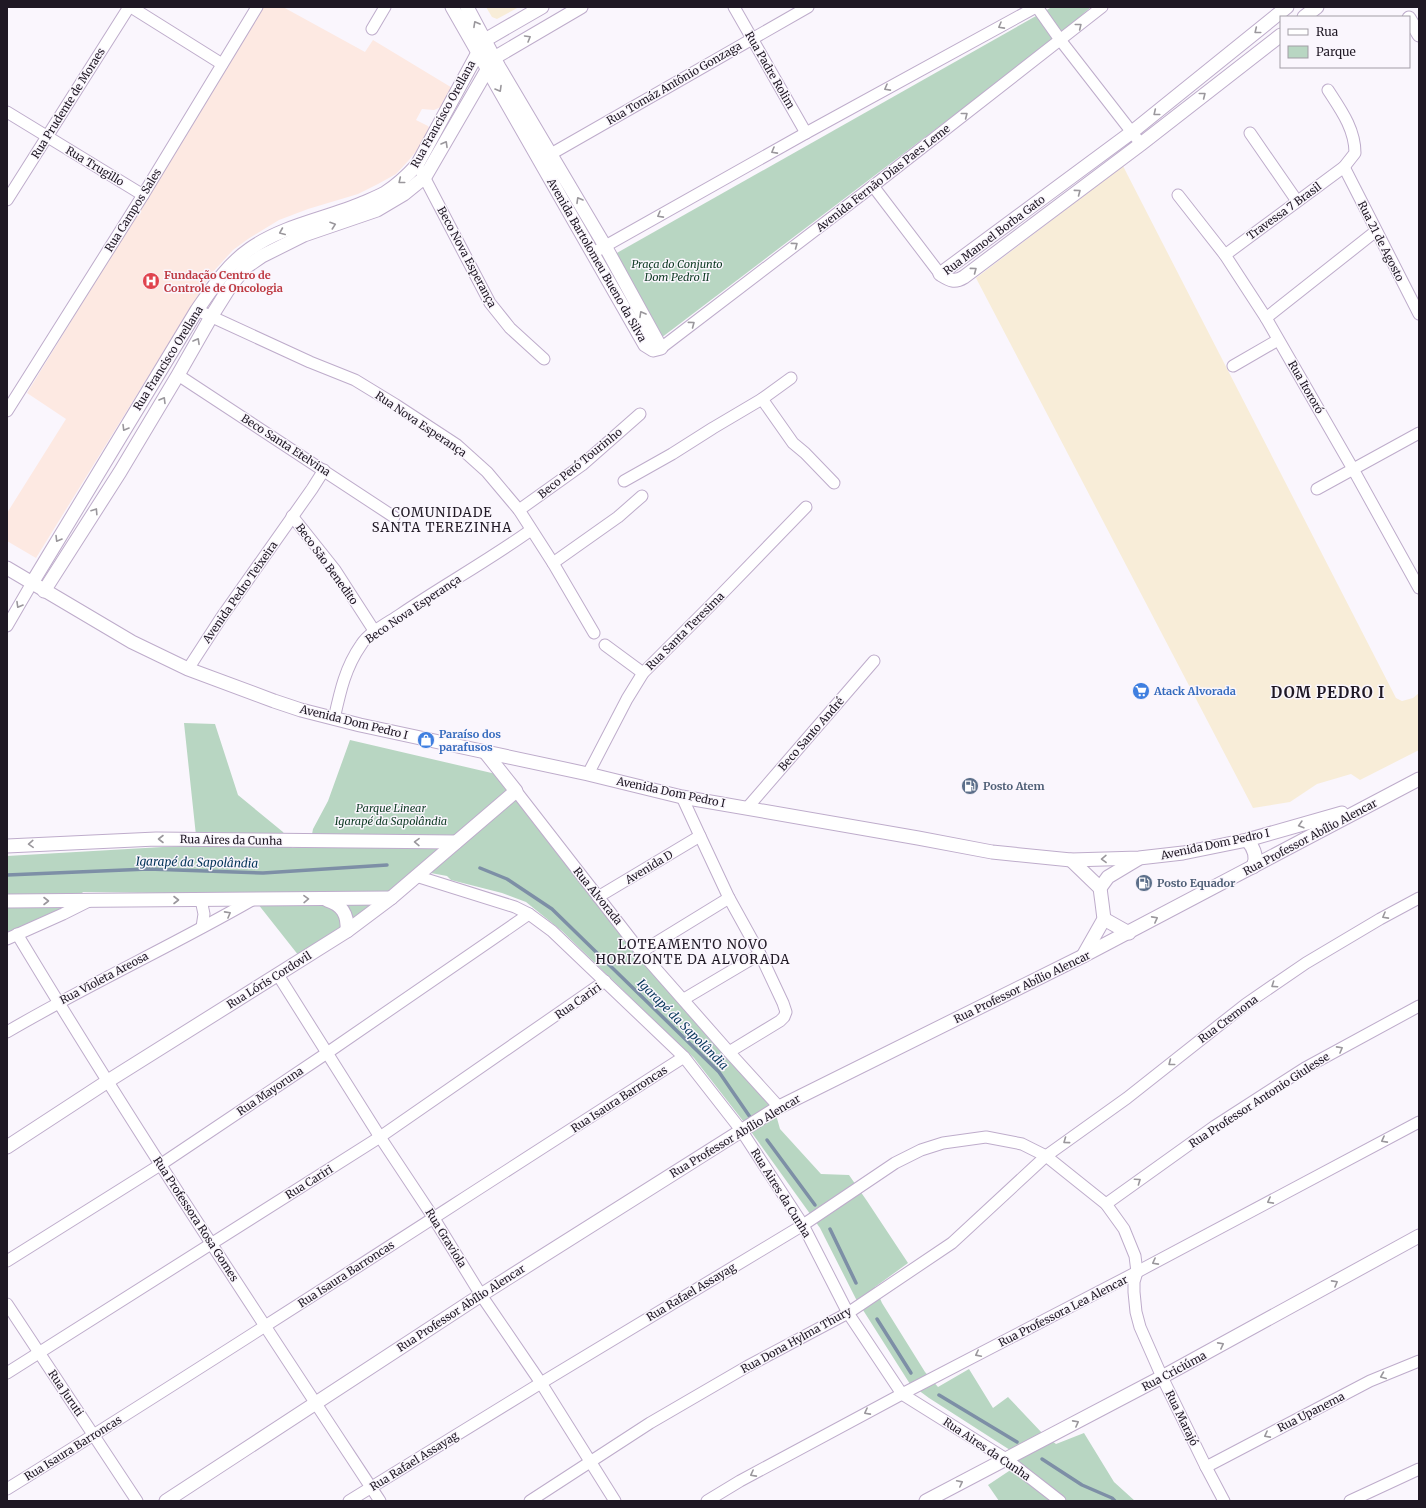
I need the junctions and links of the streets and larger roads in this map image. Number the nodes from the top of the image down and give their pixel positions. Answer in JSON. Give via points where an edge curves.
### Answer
{"nodes":[{"id":1,"x":130,"y":7,"type":"edge"},
{"id":2,"x":257,"y":7,"type":"edge"},
{"id":3,"x":385,"y":7,"type":"edge"},
{"id":4,"x":452,"y":7,"type":"edge"},
{"id":5,"x":467,"y":7,"type":"edge"},
{"id":6,"x":542,"y":7,"type":"edge"},
{"id":7,"x":582,"y":7,"type":"edge"},
{"id":8,"x":734,"y":7,"type":"edge"},
{"id":9,"x":808,"y":7,"type":"edge"},
{"id":10,"x":1036,"y":7,"type":"edge"},
{"id":11,"x":1102,"y":7,"type":"edge"},
{"id":12,"x":1287,"y":7,"type":"edge"},
{"id":13,"x":1317,"y":7,"type":"edge"},
{"id":14,"x":1403,"y":7,"type":"edge"},
{"id":15,"x":1305,"y":16,"type":"edge"},
{"id":16,"x":1408,"y":16,"type":"edge"},
{"id":17,"x":1410,"y":19,"type":"edge"},
{"id":18,"x":372,"y":28,"type":"dead end"},
{"id":19,"x":1419,"y":35,"type":"edge"},
{"id":20,"x":1280,"y":36,"type":"edge"},
{"id":21,"x":752,"y":39,"type":"junction"},
{"id":22,"x":485,"y":40,"type":"junction"},
{"id":23,"x":1061,"y":40,"type":"junction"},
{"id":24,"x":478,"y":52,"type":"junction"},
{"id":25,"x":222,"y":64,"type":"junction"},
{"id":26,"x":491,"y":64,"type":"junction"},
{"id":27,"x":1328,"y":90,"type":"dead end"},
{"id":28,"x":7,"y":112,"type":"edge"},
{"id":29,"x":1132,"y":132,"type":"junction"},
{"id":30,"x":806,"y":133,"type":"junction"},
{"id":31,"x":1250,"y":133,"type":"dead end"},
{"id":32,"x":46,"y":136,"type":"junction"},
{"id":33,"x":1141,"y":144,"type":"junction"},
{"id":34,"x":546,"y":157,"type":"junction"},
{"id":35,"x":417,"y":166,"type":"junction"},
{"id":36,"x":1344,"y":167,"type":"junction"},
{"id":37,"x":425,"y":177,"type":"junction"},
{"id":38,"x":873,"y":186,"type":"junction"},
{"id":39,"x":143,"y":195,"type":"junction"},
{"id":40,"x":1178,"y":195,"type":"dead end"},
{"id":41,"x":7,"y":200,"type":"edge"},
{"id":42,"x":1297,"y":201,"type":"junction"},
{"id":43,"x":1376,"y":231,"type":"junction"},
{"id":44,"x":605,"y":246,"type":"junction"},
{"id":45,"x":593,"y":253,"type":"junction"},
{"id":46,"x":1225,"y":255,"type":"junction"},
{"id":47,"x":242,"y":263,"type":"junction"},
{"id":48,"x":940,"y":274,"type":"junction"},
{"id":49,"x":197,"y":310,"type":"junction"},
{"id":50,"x":1419,"y":314,"type":"edge"},
{"id":51,"x":211,"y":317,"type":"junction"},
{"id":52,"x":1266,"y":318,"type":"junction"},
{"id":53,"x":1278,"y":340,"type":"junction"},
{"id":54,"x":661,"y":348,"type":"junction"},
{"id":55,"x":544,"y":359,"type":"dead end"},
{"id":56,"x":1233,"y":366,"type":"dead end"},
{"id":57,"x":178,"y":375,"type":"junction"},
{"id":58,"x":791,"y":378,"type":"dead end"},
{"id":59,"x":762,"y":399,"type":"junction"},
{"id":60,"x":7,"y":411,"type":"edge"},
{"id":61,"x":640,"y":414,"type":"dead end"},
{"id":62,"x":1419,"y":433,"type":"edge"},
{"id":63,"x":1353,"y":469,"type":"junction"},
{"id":64,"x":324,"y":470,"type":"junction"},
{"id":65,"x":624,"y":481,"type":"dead end"},
{"id":66,"x":834,"y":483,"type":"dead end"},
{"id":67,"x":1317,"y":488,"type":"dead end"},
{"id":68,"x":642,"y":496,"type":"dead end"},
{"id":69,"x":806,"y":507,"type":"dead end"},
{"id":70,"x":520,"y":510,"type":"junction"},
{"id":71,"x":292,"y":516,"type":"junction"},
{"id":72,"x":394,"y":517,"type":"dead end"},
{"id":73,"x":531,"y":530,"type":"junction"},
{"id":74,"x":553,"y":563,"type":"junction"},
{"id":75,"x":7,"y":568,"type":"edge"},
{"id":76,"x":32,"y":583,"type":"junction"},
{"id":77,"x":1419,"y":588,"type":"edge"},
{"id":78,"x":44,"y":590,"type":"junction"},
{"id":79,"x":7,"y":626,"type":"edge"},
{"id":80,"x":375,"y":632,"type":"junction"},
{"id":81,"x":594,"y":633,"type":"dead end"},
{"id":82,"x":605,"y":645,"type":"dead end"},
{"id":83,"x":874,"y":661,"type":"dead end"},
{"id":84,"x":188,"y":669,"type":"junction"},
{"id":85,"x":643,"y":674,"type":"junction"},
{"id":86,"x":334,"y":719,"type":"junction"},
{"id":87,"x":486,"y":752,"type":"junction"},
{"id":88,"x":588,"y":774,"type":"junction"},
{"id":89,"x":1419,"y":778,"type":"edge"},
{"id":90,"x":516,"y":791,"type":"junction"},
{"id":91,"x":682,"y":796,"type":"junction"},
{"id":92,"x":1365,"y":807,"type":"junction"},
{"id":93,"x":747,"y":808,"type":"junction"},
{"id":94,"x":700,"y":836,"type":"junction"},
{"id":95,"x":1247,"y":840,"type":"junction"},
{"id":96,"x":456,"y":842,"type":"junction"},
{"id":97,"x":7,"y":846,"type":"edge"},
{"id":98,"x":1139,"y":858,"type":"junction"},
{"id":99,"x":1071,"y":860,"type":"junction"},
{"id":100,"x":1253,"y":867,"type":"junction"},
{"id":101,"x":416,"y":876,"type":"junction"},
{"id":102,"x":1100,"y":888,"type":"junction"},
{"id":103,"x":324,"y":898,"type":"junction"},
{"id":104,"x":391,"y":898,"type":"junction"},
{"id":105,"x":598,"y":898,"type":"junction"},
{"id":106,"x":730,"y":898,"type":"junction"},
{"id":107,"x":1419,"y":898,"type":"edge"},
{"id":108,"x":201,"y":900,"type":"junction"},
{"id":109,"x":252,"y":900,"type":"junction"},
{"id":110,"x":7,"y":901,"type":"edge"},
{"id":111,"x":89,"y":901,"type":"junction"},
{"id":112,"x":529,"y":914,"type":"junction"},
{"id":113,"x":1104,"y":919,"type":"junction"},
{"id":114,"x":202,"y":927,"type":"junction"},
{"id":115,"x":347,"y":931,"type":"junction"},
{"id":116,"x":1129,"y":933,"type":"junction"},
{"id":117,"x":12,"y":937,"type":"edge"},
{"id":118,"x":641,"y":952,"type":"junction"},
{"id":119,"x":760,"y":954,"type":"junction"},
{"id":120,"x":1083,"y":956,"type":"junction"},
{"id":121,"x":278,"y":975,"type":"junction"},
{"id":122,"x":605,"y":981,"type":"junction"},
{"id":123,"x":684,"y":999,"type":"junction"},
{"id":124,"x":58,"y":1002,"type":"junction"},
{"id":125,"x":1419,"y":1006,"type":"edge"},
{"id":126,"x":7,"y":1032,"type":"edge"},
{"id":127,"x":728,"y":1052,"type":"junction"},
{"id":128,"x":327,"y":1053,"type":"junction"},
{"id":129,"x":684,"y":1057,"type":"junction"},
{"id":130,"x":108,"y":1081,"type":"junction"},
{"id":131,"x":779,"y":1108,"type":"junction"},
{"id":132,"x":1419,"y":1122,"type":"edge"},
{"id":133,"x":741,"y":1130,"type":"junction"},
{"id":134,"x":380,"y":1137,"type":"junction"},
{"id":135,"x":7,"y":1147,"type":"edge"},
{"id":136,"x":1046,"y":1156,"type":"junction"},
{"id":137,"x":160,"y":1165,"type":"junction"},
{"id":138,"x":1106,"y":1204,"type":"junction"},
{"id":139,"x":433,"y":1217,"type":"junction"},
{"id":140,"x":803,"y":1225,"type":"junction"},
{"id":141,"x":1419,"y":1236,"type":"edge"},
{"id":142,"x":212,"y":1243,"type":"junction"},
{"id":143,"x":7,"y":1261,"type":"edge"},
{"id":144,"x":1137,"y":1272,"type":"junction"},
{"id":145,"x":482,"y":1294,"type":"junction"},
{"id":146,"x":7,"y":1304,"type":"edge"},
{"id":147,"x":848,"y":1313,"type":"junction"},
{"id":148,"x":265,"y":1327,"type":"junction"},
{"id":149,"x":39,"y":1353,"type":"junction"},
{"id":150,"x":1419,"y":1361,"type":"edge"},
{"id":151,"x":7,"y":1373,"type":"edge"},
{"id":152,"x":1162,"y":1377,"type":"junction"},
{"id":153,"x":541,"y":1383,"type":"junction"},
{"id":154,"x":902,"y":1394,"type":"junction"},
{"id":155,"x":315,"y":1403,"type":"junction"},
{"id":156,"x":94,"y":1435,"type":"junction"},
{"id":157,"x":1006,"y":1459,"type":"junction"},
{"id":158,"x":590,"y":1462,"type":"junction"},
{"id":159,"x":1206,"y":1467,"type":"junction"},
{"id":160,"x":1419,"y":1469,"type":"edge"},
{"id":161,"x":371,"y":1487,"type":"junction"},
{"id":162,"x":7,"y":1489,"type":"edge"},
{"id":163,"x":137,"y":1501,"type":"edge"},
{"id":164,"x":166,"y":1501,"type":"edge"},
{"id":165,"x":349,"y":1501,"type":"edge"},
{"id":166,"x":380,"y":1501,"type":"edge"},
{"id":167,"x":530,"y":1501,"type":"edge"},
{"id":168,"x":615,"y":1501,"type":"edge"},
{"id":169,"x":707,"y":1501,"type":"edge"},
{"id":170,"x":926,"y":1501,"type":"edge"},
{"id":171,"x":1060,"y":1501,"type":"edge"},
{"id":172,"x":1224,"y":1501,"type":"edge"},
{"id":173,"x":1350,"y":1501,"type":"edge"}],
"edges":[{"from":1,"to":25,"type":"street"},
{"from":1,"to":32,"type":"street","name":"Rua Prudente de Moraes"},
{"from":2,"to":25,"type":"street","name":"Rua Campos Sales"},
{"from":3,"to":18,"type":"street"},
{"from":4,"to":24,"type":"street","name":"Avenida Bartolomeu Bueno da Silva"},
{"from":22,"to":5,"type":"street","name":"Avenida Bartolomeu Bueno da Silva","one_way":true},
{"from":6,"to":22,"type":"street"},
{"from":26,"to":7,"type":"street","one_way":true},
{"from":8,"to":21,"type":"street","name":"Rua Padre Rolim"},
{"from":9,"to":21,"type":"street","name":"Rua Tomáz Antônio Gonzaga"},
{"from":10,"to":23,"type":"street"},
{"from":10,"to":30,"type":"street","one_way":true},
{"from":23,"to":11,"type":"street","name":"Avenida Fernão Dias Paes Leme","one_way":true},
{"from":12,"to":29,"type":"street","name":"Rua Manoel Borba Gato","one_way":true},
{"from":13,"to":15,"type":"street"},
{"from":14,"to":16,"type":"street"},
{"from":17,"to":19,"type":"street"},
{"from":33,"to":20,"type":"street","name":"Rua Manoel Borba Gato","one_way":true},
{"from":21,"to":30,"type":"street","name":"Rua Padre Rolim"},
{"from":21,"to":34,"type":"street","name":"Rua Tomáz Antônio Gonzaga"},
{"from":22,"to":24,"type":"street","name":"Rua Francisco Orellana"},
{"from":22,"to":26,"type":"street","name":"Avenida Bartolomeu Bueno da Silva"},
{"from":23,"to":29,"type":"street"},
{"from":38,"to":23,"type":"street","name":"Avenida Fernão Dias Paes Leme","one_way":true},
{"from":24,"to":26,"type":"street","name":"Avenida Bartolomeu Bueno da Silva"},
{"from":24,"to":35,"type":"street","name":"Rua Francisco Orellana"},
{"from":25,"to":39,"type":"street","name":"Rua Campos Sales"},
{"from":26,"to":34,"type":"street","name":"Avenida Bartolomeu Bueno da Silva"},
{"from":37,"to":26,"type":"street","name":"Rua Francisco Orellana","one_way":true},
{"from":27,"to":36,"type":"street","name":"Travessa 7 Brasil","via":[[1347,120],[1355,141],[1355,153]]},
{"from":28,"to":32,"type":"street","name":"Rua Trugillo"},
{"from":29,"to":33,"type":"street"},
{"from":29,"to":48,"type":"street","name":"Rua Manoel Borba Gato"},
{"from":30,"to":44,"type":"street","one_way":true},
{"from":31,"to":42,"type":"street"},
{"from":32,"to":39,"type":"street","name":"Rua Trugillo"},
{"from":32,"to":41,"type":"street","name":"Rua Prudente de Moraes"},
{"from":48,"to":33,"type":"street","name":"Rua Manoel Borba Gato","one_way":true,"via":[[955,281],[964,277]]},
{"from":44,"to":34,"type":"street","name":"Avenida Bartolomeu Bueno da Silva","one_way":true},
{"from":34,"to":45,"type":"street","name":"Avenida Bartolomeu Bueno da Silva"},
{"from":35,"to":37,"type":"street","name":"Beco Nova Esperança"},
{"from":35,"to":47,"type":"street","name":"Rua Francisco Orellana","one_way":true,"via":[[383,194],[272,236],[251,248]]},
{"from":36,"to":42,"type":"street","name":"Travessa 7 Brasil"},
{"from":36,"to":43,"type":"street","name":"Rua 21 de Agosto"},
{"from":47,"to":37,"type":"street","name":"Rua Francisco Orellana","one_way":true,"via":[[304,235],[376,210],[404,194]]},
{"from":37,"to":55,"type":"street","name":"Beco Nova Esperança","via":[[490,303],[510,328]]},
{"from":38,"to":48,"type":"street"},
{"from":54,"to":38,"type":"street","name":"Avenida Fernão Dias Paes Leme","one_way":true},
{"from":39,"to":60,"type":"street","name":"Rua Campos Sales"},
{"from":40,"to":46,"type":"street","name":"Rua Itororó"},
{"from":42,"to":46,"type":"street","name":"Travessa 7 Brasil"},
{"from":43,"to":50,"type":"street","name":"Rua 21 de Agosto"},
{"from":43,"to":52,"type":"street"},
{"from":44,"to":45,"type":"street"},
{"from":54,"to":44,"type":"street","name":"Avenida Bartolomeu Bueno da Silva","one_way":true},
{"from":45,"to":54,"type":"street","name":"Avenida Bartolomeu Bueno da Silva","via":[[645,345],[653,350]]},
{"from":46,"to":52,"type":"street","name":"Rua Itororó"},
{"from":47,"to":49,"type":"street","name":"Rua Francisco Orellana","via":[[219,278]]},
{"from":47,"to":51,"type":"street","name":"Rua Francisco Orellana"},
{"from":49,"to":51,"type":"street","name":"Rua Nova Esperança"},
{"from":49,"to":76,"type":"street","name":"Rua Francisco Orellana","one_way":true},
{"from":57,"to":51,"type":"street","name":"Rua Francisco Orellana","one_way":true},
{"from":51,"to":70,"type":"street","name":"Rua Nova Esperança","via":[[355,380],[396,405],[457,445],[487,472]]},
{"from":52,"to":53,"type":"street","name":"Rua Itororó"},
{"from":53,"to":56,"type":"street"},
{"from":53,"to":63,"type":"street","name":"Rua Itororó"},
{"from":57,"to":64,"type":"street","name":"Beco Santa Etelvina"},
{"from":78,"to":57,"type":"street","name":"Rua Francisco Orellana","one_way":true,"via":[[120,472]]},
{"from":58,"to":59,"type":"street"},
{"from":59,"to":65,"type":"street"},
{"from":59,"to":66,"type":"street","via":[[793,443]]},
{"from":61,"to":70,"type":"street","name":"Beco Peró Tourinho","via":[[602,449]]},
{"from":62,"to":63,"type":"street"},
{"from":63,"to":67,"type":"street"},
{"from":63,"to":77,"type":"street","name":"Rua Itororó"},
{"from":64,"to":71,"type":"street","name":"Avenida Pedro Teixeira"},
{"from":64,"to":72,"type":"street","name":"Beco Santa Etelvina"},
{"from":68,"to":74,"type":"street","via":[[618,517]]},
{"from":69,"to":85,"type":"street","name":"Rua Santa Teresima"},
{"from":70,"to":73,"type":"street","name":"Rua Nova Esperança"},
{"from":71,"to":80,"type":"street","name":"Beco São Benedito","via":[[335,570]]},
{"from":71,"to":84,"type":"street","name":"Avenida Pedro Teixeira"},
{"from":73,"to":74,"type":"street","name":"Rua Nova Esperança"},
{"from":73,"to":80,"type":"street","name":"Beco Nova Esperança","via":[[497,555],[447,584]]},
{"from":74,"to":81,"type":"street","name":"Rua Nova Esperança"},
{"from":75,"to":76,"type":"street","name":"Avenida Dom Pedro I"},
{"from":76,"to":78,"type":"street","name":"Avenida Dom Pedro I"},
{"from":76,"to":79,"type":"street","one_way":true},
{"from":78,"to":84,"type":"street","name":"Avenida Dom Pedro I","via":[[126,639]]},
{"from":80,"to":86,"type":"street","name":"Beco Nova Esperança","via":[[361,644],[342,681]]},
{"from":82,"to":85,"type":"street"},
{"from":83,"to":93,"type":"street","name":"Beco Santo André"},
{"from":84,"to":86,"type":"street","name":"Avenida Dom Pedro I","via":[[262,697]]},
{"from":85,"to":88,"type":"street","name":"Rua Santa Teresima"},
{"from":86,"to":87,"type":"street","name":"Avenida Dom Pedro I"},
{"from":87,"to":88,"type":"street","name":"Avenida Dom Pedro I"},
{"from":87,"to":90,"type":"street","name":"Rua Alvorada"},
{"from":88,"to":91,"type":"street","name":"Avenida Dom Pedro I"},
{"from":89,"to":92,"type":"street","name":"Rua Professor Abílio Alencar"},
{"from":90,"to":96,"type":"street","name":"Rua Lóris Cordovil"},
{"from":90,"to":105,"type":"street","name":"Rua Alvorada"},
{"from":91,"to":93,"type":"street","name":"Avenida Dom Pedro I"},
{"from":91,"to":94,"type":"street"},
{"from":92,"to":95,"type":"street","name":"Avenida Dom Pedro I","one_way":true},
{"from":92,"to":100,"type":"street","name":"Rua Professor Abílio Alencar"},
{"from":93,"to":99,"type":"street","name":"Avenida Dom Pedro I","via":[[992,852]]},
{"from":94,"to":105,"type":"street","name":"Avenida D"},
{"from":94,"to":106,"type":"street"},
{"from":95,"to":98,"type":"street","name":"Avenida Dom Pedro I","via":[[1183,853]]},
{"from":95,"to":100,"type":"street","via":[[1254,851]]},
{"from":96,"to":97,"type":"street","name":"Rua Aires da Cunha","one_way":true,"via":[[156,839]]},
{"from":96,"to":101,"type":"street","name":"Rua Lóris Cordovil"},
{"from":98,"to":99,"type":"street","name":"Avenida Dom Pedro I","one_way":true},
{"from":98,"to":102,"type":"street","via":[[1108,877]]},
{"from":99,"to":102,"type":"street"},
{"from":116,"to":100,"type":"street","name":"Rua Professor Abílio Alencar","one_way":true},
{"from":101,"to":104,"type":"street","name":"Rua Lóris Cordovil"},
{"from":101,"to":112,"type":"street","name":"Rua Aires da Cunha"},
{"from":102,"to":113,"type":"street"},
{"from":103,"to":104,"type":"street"},
{"from":109,"to":103,"type":"street","one_way":true},
{"from":103,"to":115,"type":"street","via":[[342,907],[348,923]]},
{"from":104,"to":115,"type":"street","name":"Rua Lóris Cordovil"},
{"from":105,"to":118,"type":"street","name":"Rua Alvorada"},
{"from":106,"to":118,"type":"street"},
{"from":106,"to":119,"type":"street"},
{"from":107,"to":136,"type":"street","name":"Rua Cremona","one_way":true,"via":[[1306,963],[1246,1004],[1127,1098]]},
{"from":108,"to":109,"type":"street"},
{"from":111,"to":108,"type":"street","one_way":true},
{"from":108,"to":114,"type":"street","via":[[204,914]]},
{"from":114,"to":109,"type":"street","name":"Rua Violeta Areosa","one_way":true},
{"from":110,"to":111,"type":"street","one_way":true},
{"from":111,"to":117,"type":"street"},
{"from":112,"to":122,"type":"street","name":"Rua Aires da Cunha","via":[[552,931]]},
{"from":112,"to":128,"type":"street","name":"Rua Mayoruna"},
{"from":113,"to":116,"type":"street"},
{"from":113,"to":120,"type":"street"},
{"from":114,"to":124,"type":"street","name":"Rua Violeta Areosa"},
{"from":115,"to":121,"type":"street","name":"Rua Lóris Cordovil"},
{"from":116,"to":120,"type":"street","name":"Rua Professor Abílio Alencar"},
{"from":117,"to":124,"type":"street","name":"Rua Professora Rosa Gomes"},
{"from":118,"to":123,"type":"street","name":"Rua Alvorada"},
{"from":119,"to":123,"type":"street"},
{"from":119,"to":127,"type":"street","via":[[786,1012],[780,1021]]},
{"from":120,"to":131,"type":"street","name":"Rua Professor Abílio Alencar"},
{"from":121,"to":128,"type":"street","name":"Rua Graviola"},
{"from":121,"to":130,"type":"street","name":"Rua Lóris Cordovil"},
{"from":122,"to":129,"type":"street","name":"Rua Aires da Cunha"},
{"from":122,"to":134,"type":"street","name":"Rua Cariri"},
{"from":123,"to":127,"type":"street","name":"Rua Alvorada"},
{"from":124,"to":126,"type":"street","name":"Rua Violeta Areosa"},
{"from":124,"to":130,"type":"street","name":"Rua Professora Rosa Gomes"},
{"from":138,"to":125,"type":"street","name":"Rua Professor Antonio Giulesse","one_way":true,"via":[[1215,1126],[1305,1068]]},
{"from":127,"to":131,"type":"street","name":"Rua Alvorada"},
{"from":128,"to":134,"type":"street","name":"Rua Graviola"},
{"from":128,"to":137,"type":"street","name":"Rua Mayoruna"},
{"from":129,"to":133,"type":"street","name":"Rua Aires da Cunha"},
{"from":129,"to":139,"type":"street","name":"Rua Isaura Barroncas"},
{"from":130,"to":135,"type":"street","name":"Rua Lóris Cordovil"},
{"from":130,"to":137,"type":"street","name":"Rua Professora Rosa Gomes"},
{"from":131,"to":133,"type":"street","name":"Rua Professor Abílio Alencar"},
{"from":132,"to":144,"type":"street","name":"Rua Professora Lea Alencar","one_way":true},
{"from":133,"to":140,"type":"street","name":"Rua Aires da Cunha"},
{"from":133,"to":145,"type":"street","name":"Rua Professor Abílio Alencar"},
{"from":134,"to":139,"type":"street","name":"Rua Graviola"},
{"from":134,"to":142,"type":"street","name":"Rua Cariri"},
{"from":136,"to":138,"type":"street","name":"Rua Marajó"},
{"from":136,"to":140,"type":"street","name":"Rua Rafael Assayag","via":[[1022,1144],[986,1137],[943,1143],[895,1163]]},
{"from":136,"to":147,"type":"street","name":"Rua Dona Hylma Thury","via":[[952,1243]]},
{"from":137,"to":142,"type":"street","name":"Rua Professora Rosa Gomes"},
{"from":137,"to":143,"type":"street","name":"Rua Mayoruna"},
{"from":138,"to":144,"type":"street","name":"Rua Marajó","via":[[1124,1229],[1135,1256]]},
{"from":139,"to":145,"type":"street","name":"Rua Graviola"},
{"from":139,"to":148,"type":"street","name":"Rua Isaura Barroncas"},
{"from":140,"to":147,"type":"street","name":"Rua Aires da Cunha"},
{"from":140,"to":153,"type":"street","name":"Rua Rafael Assayag"},
{"from":152,"to":141,"type":"street","name":"Rua Criciúma","one_way":true},
{"from":142,"to":148,"type":"street","name":"Rua Professora Rosa Gomes"},
{"from":142,"to":149,"type":"street","name":"Rua Cariri"},
{"from":144,"to":152,"type":"street","name":"Rua Marajó","via":[[1134,1282],[1136,1312]]},
{"from":144,"to":154,"type":"street","name":"Rua Professora Lea Alencar","one_way":true},
{"from":145,"to":153,"type":"street","name":"Rua Graviola"},
{"from":145,"to":155,"type":"street","name":"Rua Professor Abílio Alencar"},
{"from":146,"to":149,"type":"street","name":"Rua Juruti"},
{"from":147,"to":154,"type":"street","name":"Rua Aires da Cunha"},
{"from":147,"to":158,"type":"street","name":"Rua Dona Hylma Thury","via":[[748,1366],[650,1423]]},
{"from":148,"to":155,"type":"street","name":"Rua Professora Rosa Gomes"},
{"from":148,"to":156,"type":"street","name":"Rua Isaura Barroncas"},
{"from":149,"to":151,"type":"street","name":"Rua Cariri"},
{"from":149,"to":156,"type":"street","name":"Rua Juruti"},
{"from":150,"to":159,"type":"street","name":"Rua Upanema","one_way":true,"via":[[1370,1381]]},
{"from":157,"to":152,"type":"street","name":"Rua Criciúma","one_way":true},
{"from":152,"to":159,"type":"street","name":"Rua Marajó"},
{"from":153,"to":158,"type":"street","name":"Rua Graviola"},
{"from":153,"to":161,"type":"street","name":"Rua Rafael Assayag"},
{"from":154,"to":157,"type":"street","name":"Rua Aires da Cunha"},
{"from":154,"to":169,"type":"street","name":"Rua Professora Lea Alencar","one_way":true},
{"from":155,"to":161,"type":"street","name":"Rua Professora Rosa Gomes"},
{"from":155,"to":164,"type":"street","name":"Rua Professor Abílio Alencar"},
{"from":156,"to":162,"type":"street","name":"Rua Isaura Barroncas"},
{"from":156,"to":163,"type":"street","name":"Rua Juruti"},
{"from":170,"to":157,"type":"street","name":"Rua Criciúma","one_way":true},
{"from":157,"to":171,"type":"street","name":"Rua Aires da Cunha"},
{"from":158,"to":167,"type":"street","name":"Rua Dona Hylma Thury"},
{"from":158,"to":168,"type":"street","name":"Rua Graviola"},
{"from":159,"to":172,"type":"street","name":"Rua Marajó"},
{"from":160,"to":173,"type":"street"},
{"from":161,"to":165,"type":"street","name":"Rua Rafael Assayag"},
{"from":161,"to":166,"type":"street","name":"Rua Professora Rosa Gomes"}]}
